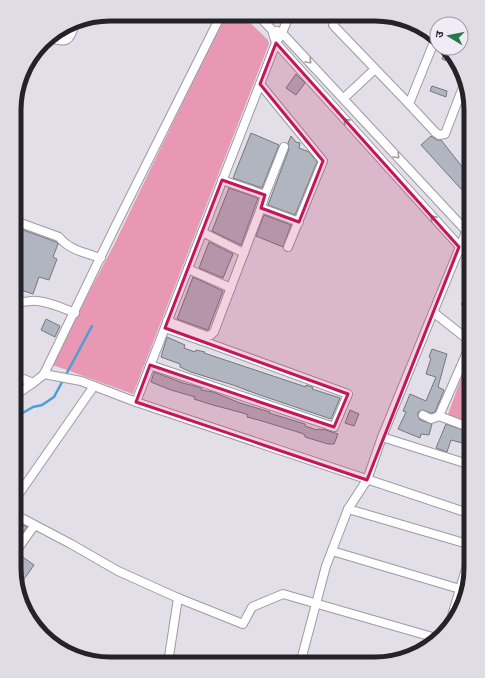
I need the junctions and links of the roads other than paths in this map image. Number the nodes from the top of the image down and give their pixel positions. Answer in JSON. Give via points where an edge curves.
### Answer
{"nodes":[{"id":1,"x":218,"y":21,"type":"edge"},
{"id":2,"x":264,"y":21,"type":"edge"},
{"id":3,"x":287,"y":21,"type":"edge"},
{"id":4,"x":335,"y":21,"type":"edge"},
{"id":5,"x":72,"y":30,"type":"edge"},
{"id":6,"x":272,"y":30,"type":"junction"},
{"id":7,"x":282,"y":33,"type":"junction"},
{"id":8,"x":55,"y":40,"type":"edge"},
{"id":9,"x":276,"y":43,"type":"junction"},
{"id":10,"x":429,"y":54,"type":"edge"},
{"id":11,"x":375,"y":70,"type":"junction"},
{"id":12,"x":260,"y":84,"type":"junction"},
{"id":13,"x":462,"y":91,"type":"edge"},
{"id":14,"x":344,"y":98,"type":"junction"},
{"id":15,"x":409,"y":104,"type":"junction"},
{"id":16,"x":284,"y":146,"type":"dead end"},
{"id":17,"x":222,"y":180,"type":"junction"},
{"id":18,"x":264,"y":195,"type":"junction"},
{"id":19,"x":261,"y":208,"type":"junction"},
{"id":20,"x":299,"y":222,"type":"junction"},
{"id":21,"x":21,"y":224,"type":"edge"},
{"id":22,"x":464,"y":229,"type":"edge"},
{"id":23,"x":202,"y":232,"type":"junction"},
{"id":24,"x":464,"y":240,"type":"edge"},
{"id":25,"x":288,"y":247,"type":"dead end"},
{"id":26,"x":459,"y":247,"type":"junction"},
{"id":27,"x":464,"y":252,"type":"edge"},
{"id":28,"x":244,"y":253,"type":"junction"},
{"id":29,"x":101,"y":258,"type":"junction"},
{"id":30,"x":188,"y":269,"type":"junction"},
{"id":31,"x":231,"y":288,"type":"junction"},
{"id":32,"x":21,"y":303,"type":"edge"},
{"id":33,"x":75,"y":312,"type":"junction"},
{"id":34,"x":433,"y":312,"type":"junction"},
{"id":35,"x":166,"y":325,"type":"junction"},
{"id":36,"x":464,"y":337,"type":"edge"},
{"id":37,"x":464,"y":359,"type":"edge"},
{"id":38,"x":150,"y":365,"type":"junction"},
{"id":39,"x":48,"y":374,"type":"junction"},
{"id":40,"x":21,"y":378,"type":"edge"},
{"id":41,"x":33,"y":383,"type":"junction"},
{"id":42,"x":94,"y":386,"type":"junction"},
{"id":43,"x":21,"y":387,"type":"edge"},
{"id":44,"x":136,"y":402,"type":"junction"},
{"id":45,"x":423,"y":415,"type":"dead end"},
{"id":46,"x":439,"y":416,"type":"junction"},
{"id":47,"x":464,"y":425,"type":"edge"},
{"id":48,"x":382,"y":438,"type":"junction"},
{"id":49,"x":464,"y":463,"type":"edge"},
{"id":50,"x":367,"y":480,"type":"junction"},
{"id":51,"x":21,"y":492,"type":"edge"},
{"id":52,"x":348,"y":509,"type":"junction"},
{"id":53,"x":464,"y":512,"type":"edge"},
{"id":54,"x":21,"y":518,"type":"edge"},
{"id":55,"x":34,"y":526,"type":"junction"},
{"id":56,"x":464,"y":543,"type":"edge"},
{"id":57,"x":21,"y":544,"type":"edge"},
{"id":58,"x":332,"y":551,"type":"junction"},
{"id":59,"x":463,"y":578,"type":"edge"},
{"id":60,"x":460,"y":589,"type":"junction"},
{"id":61,"x":178,"y":598,"type":"junction"},
{"id":62,"x":316,"y":603,"type":"junction"},
{"id":63,"x":455,"y":608,"type":"edge"},
{"id":64,"x":432,"y":637,"type":"edge"},
{"id":65,"x":169,"y":657,"type":"edge"},
{"id":66,"x":302,"y":657,"type":"edge"}],
"edges":[{"from":1,"to":29,"type":"street"},
{"from":2,"to":6,"type":"street"},
{"from":3,"to":7,"type":"street"},
{"from":4,"to":11,"type":"street","via":[[333,25]]},
{"from":5,"to":8,"type":"street","via":[[67,40]]},
{"from":6,"to":7,"type":"street"},
{"from":6,"to":9,"type":"street"},
{"from":7,"to":9,"type":"street"},
{"from":7,"to":14,"type":"street","one_way":true},
{"from":9,"to":12,"type":"street"},
{"from":26,"to":9,"type":"street","one_way":true},
{"from":10,"to":15,"type":"street"},
{"from":11,"to":14,"type":"street"},
{"from":11,"to":15,"type":"street"},
{"from":12,"to":17,"type":"street"},
{"from":12,"to":20,"type":"street","via":[[323,161]]},
{"from":13,"to":15,"type":"street","via":[[445,134],[435,132]]},
{"from":14,"to":22,"type":"street","one_way":true},
{"from":16,"to":18,"type":"street"},
{"from":17,"to":18,"type":"street"},
{"from":17,"to":23,"type":"street"},
{"from":18,"to":19,"type":"street"},
{"from":19,"to":20,"type":"street"},
{"from":19,"to":28,"type":"street"},
{"from":20,"to":25,"type":"street"},
{"from":21,"to":29,"type":"street","via":[[59,237],[72,248]]},
{"from":23,"to":28,"type":"street"},
{"from":23,"to":30,"type":"street"},
{"from":24,"to":26,"type":"street"},
{"from":26,"to":27,"type":"street"},
{"from":26,"to":34,"type":"street"},
{"from":28,"to":31,"type":"street"},
{"from":29,"to":33,"type":"street"},
{"from":30,"to":31,"type":"street"},
{"from":30,"to":35,"type":"street"},
{"from":31,"to":35,"type":"street","via":[[211,335]]},
{"from":32,"to":33,"type":"street","via":[[36,301]]},
{"from":33,"to":39,"type":"street"},
{"from":34,"to":36,"type":"street"},
{"from":34,"to":48,"type":"street"},
{"from":35,"to":38,"type":"street"},
{"from":35,"to":38,"type":"street","via":[[348,394],[334,427]]},
{"from":37,"to":46,"type":"street"},
{"from":38,"to":44,"type":"street"},
{"from":39,"to":41,"type":"street"},
{"from":39,"to":42,"type":"street"},
{"from":40,"to":41,"type":"street"},
{"from":41,"to":43,"type":"street"},
{"from":42,"to":44,"type":"street"},
{"from":42,"to":51,"type":"street"},
{"from":44,"to":50,"type":"street"},
{"from":45,"to":46,"type":"street","via":[[431,419]]},
{"from":46,"to":47,"type":"street"},
{"from":48,"to":49,"type":"street"},
{"from":48,"to":50,"type":"street"},
{"from":50,"to":52,"type":"street"},
{"from":50,"to":53,"type":"street"},
{"from":52,"to":56,"type":"street"},
{"from":52,"to":58,"type":"street"},
{"from":54,"to":55,"type":"street"},
{"from":55,"to":57,"type":"street"},
{"from":55,"to":61,"type":"street","via":[[118,571]]},
{"from":58,"to":60,"type":"street"},
{"from":58,"to":62,"type":"street"},
{"from":59,"to":60,"type":"street"},
{"from":60,"to":63,"type":"street"},
{"from":61,"to":62,"type":"street","via":[[243,624],[252,607],[283,594]]},
{"from":61,"to":65,"type":"street"},
{"from":62,"to":64,"type":"street"},
{"from":62,"to":66,"type":"street"}]}
